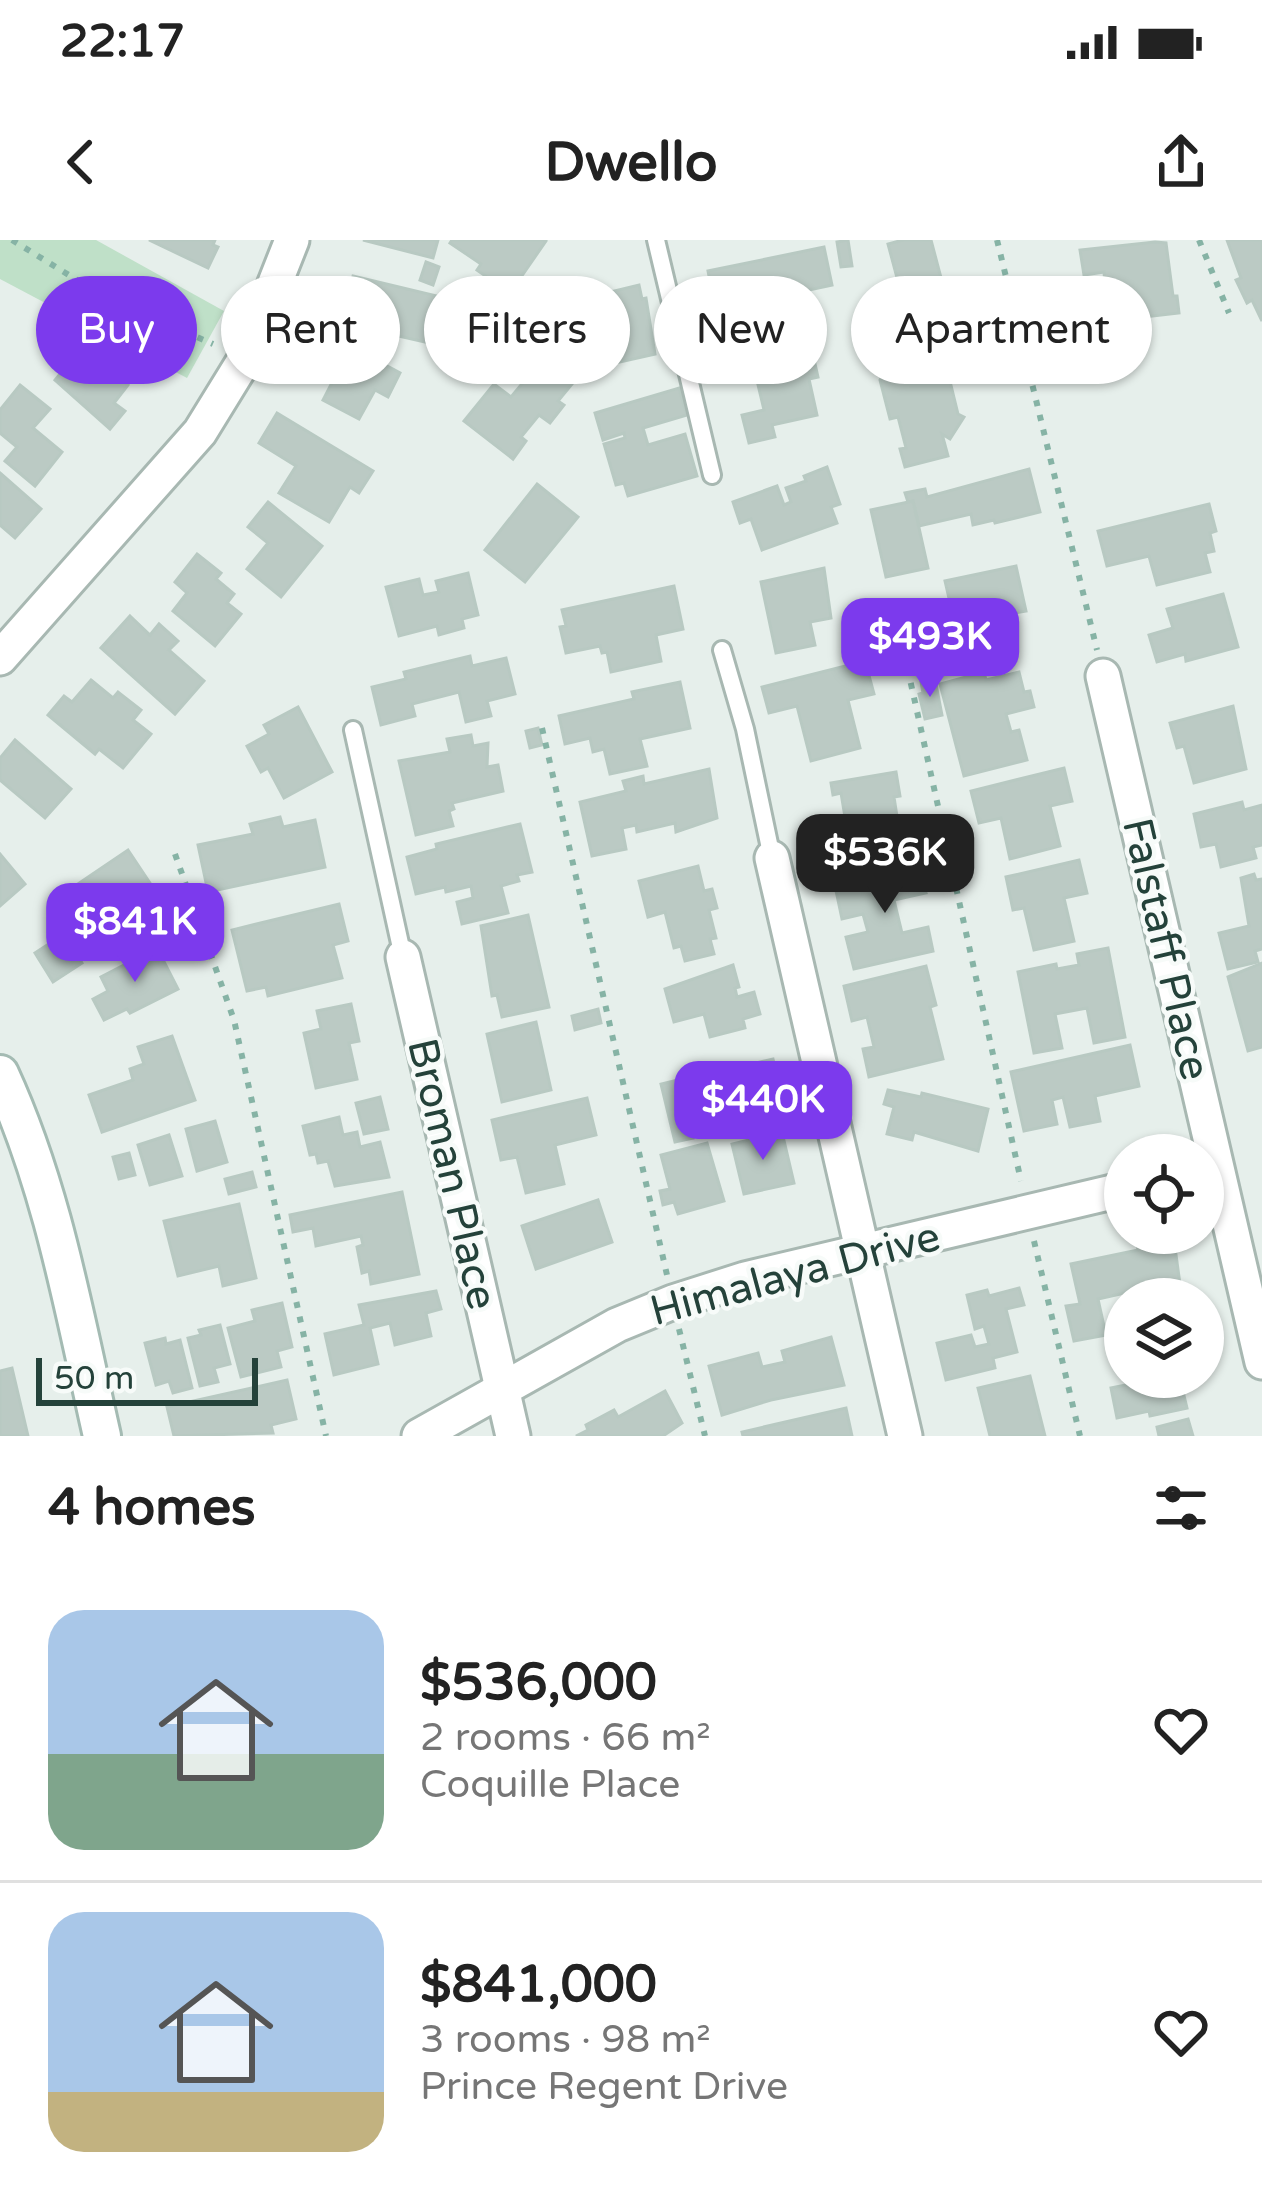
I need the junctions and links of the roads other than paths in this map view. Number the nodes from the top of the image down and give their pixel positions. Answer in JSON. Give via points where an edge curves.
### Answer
{"nodes":[{"id":1,"x":292,"y":240,"type":"edge"},
{"id":2,"x":656,"y":240,"type":"edge"},
{"id":3,"x":712,"y":475,"type":"dead end"},
{"id":4,"x":722,"y":650,"type":"dead end"},
{"id":5,"x":0,"y":658,"type":"edge"},
{"id":6,"x":1103,"y":676,"type":"road end"},
{"id":7,"x":353,"y":730,"type":"dead end"},
{"id":8,"x":772,"y":858,"type":"joint"},
{"id":9,"x":403,"y":957,"type":"joint"},
{"id":10,"x":0,"y":1074,"type":"edge"},
{"id":11,"x":1203,"y":1134,"type":"edge"},
{"id":12,"x":1104,"y":1194,"type":"edge"},
{"id":13,"x":1224,"y":1214,"type":"edge"},
{"id":14,"x":862,"y":1252,"type":"junction"},
{"id":15,"x":1258,"y":1327,"type":"edge"},
{"id":16,"x":1262,"y":1362,"type":"edge"},
{"id":17,"x":502,"y":1391,"type":"junction"},
{"id":18,"x":102,"y":1436,"type":"edge"},
{"id":19,"x":419,"y":1436,"type":"edge"},
{"id":20,"x":513,"y":1436,"type":"edge"},
{"id":21,"x":905,"y":1436,"type":"edge"}],
"edges":[{"from":1,"to":5,"type":"street","via":[[245,358],[200,431]]},
{"from":2,"to":3,"type":"lane"},
{"from":4,"to":8,"type":"lane"},
{"from":6,"to":11,"type":"street","name":"Falstaff Place"},
{"from":7,"to":9,"type":"lane"},
{"from":8,"to":14,"type":"street"},
{"from":9,"to":17,"type":"street","name":"Broman Place"},
{"from":10,"to":18,"type":"main road","via":[[47,1196]]},
{"from":12,"to":14,"type":"street","name":"Himalaya Drive"},
{"from":13,"to":15,"type":"street","name":"Falstaff Place"},
{"from":14,"to":17,"type":"street","name":"Himalaya Drive","via":[[673,1302]]},
{"from":14,"to":21,"type":"street"},
{"from":15,"to":16,"type":"street","name":"Falstaff Place"},
{"from":17,"to":19,"type":"street","name":"Himalaya Drive"},
{"from":17,"to":20,"type":"street","name":"Broman Place"}]}
